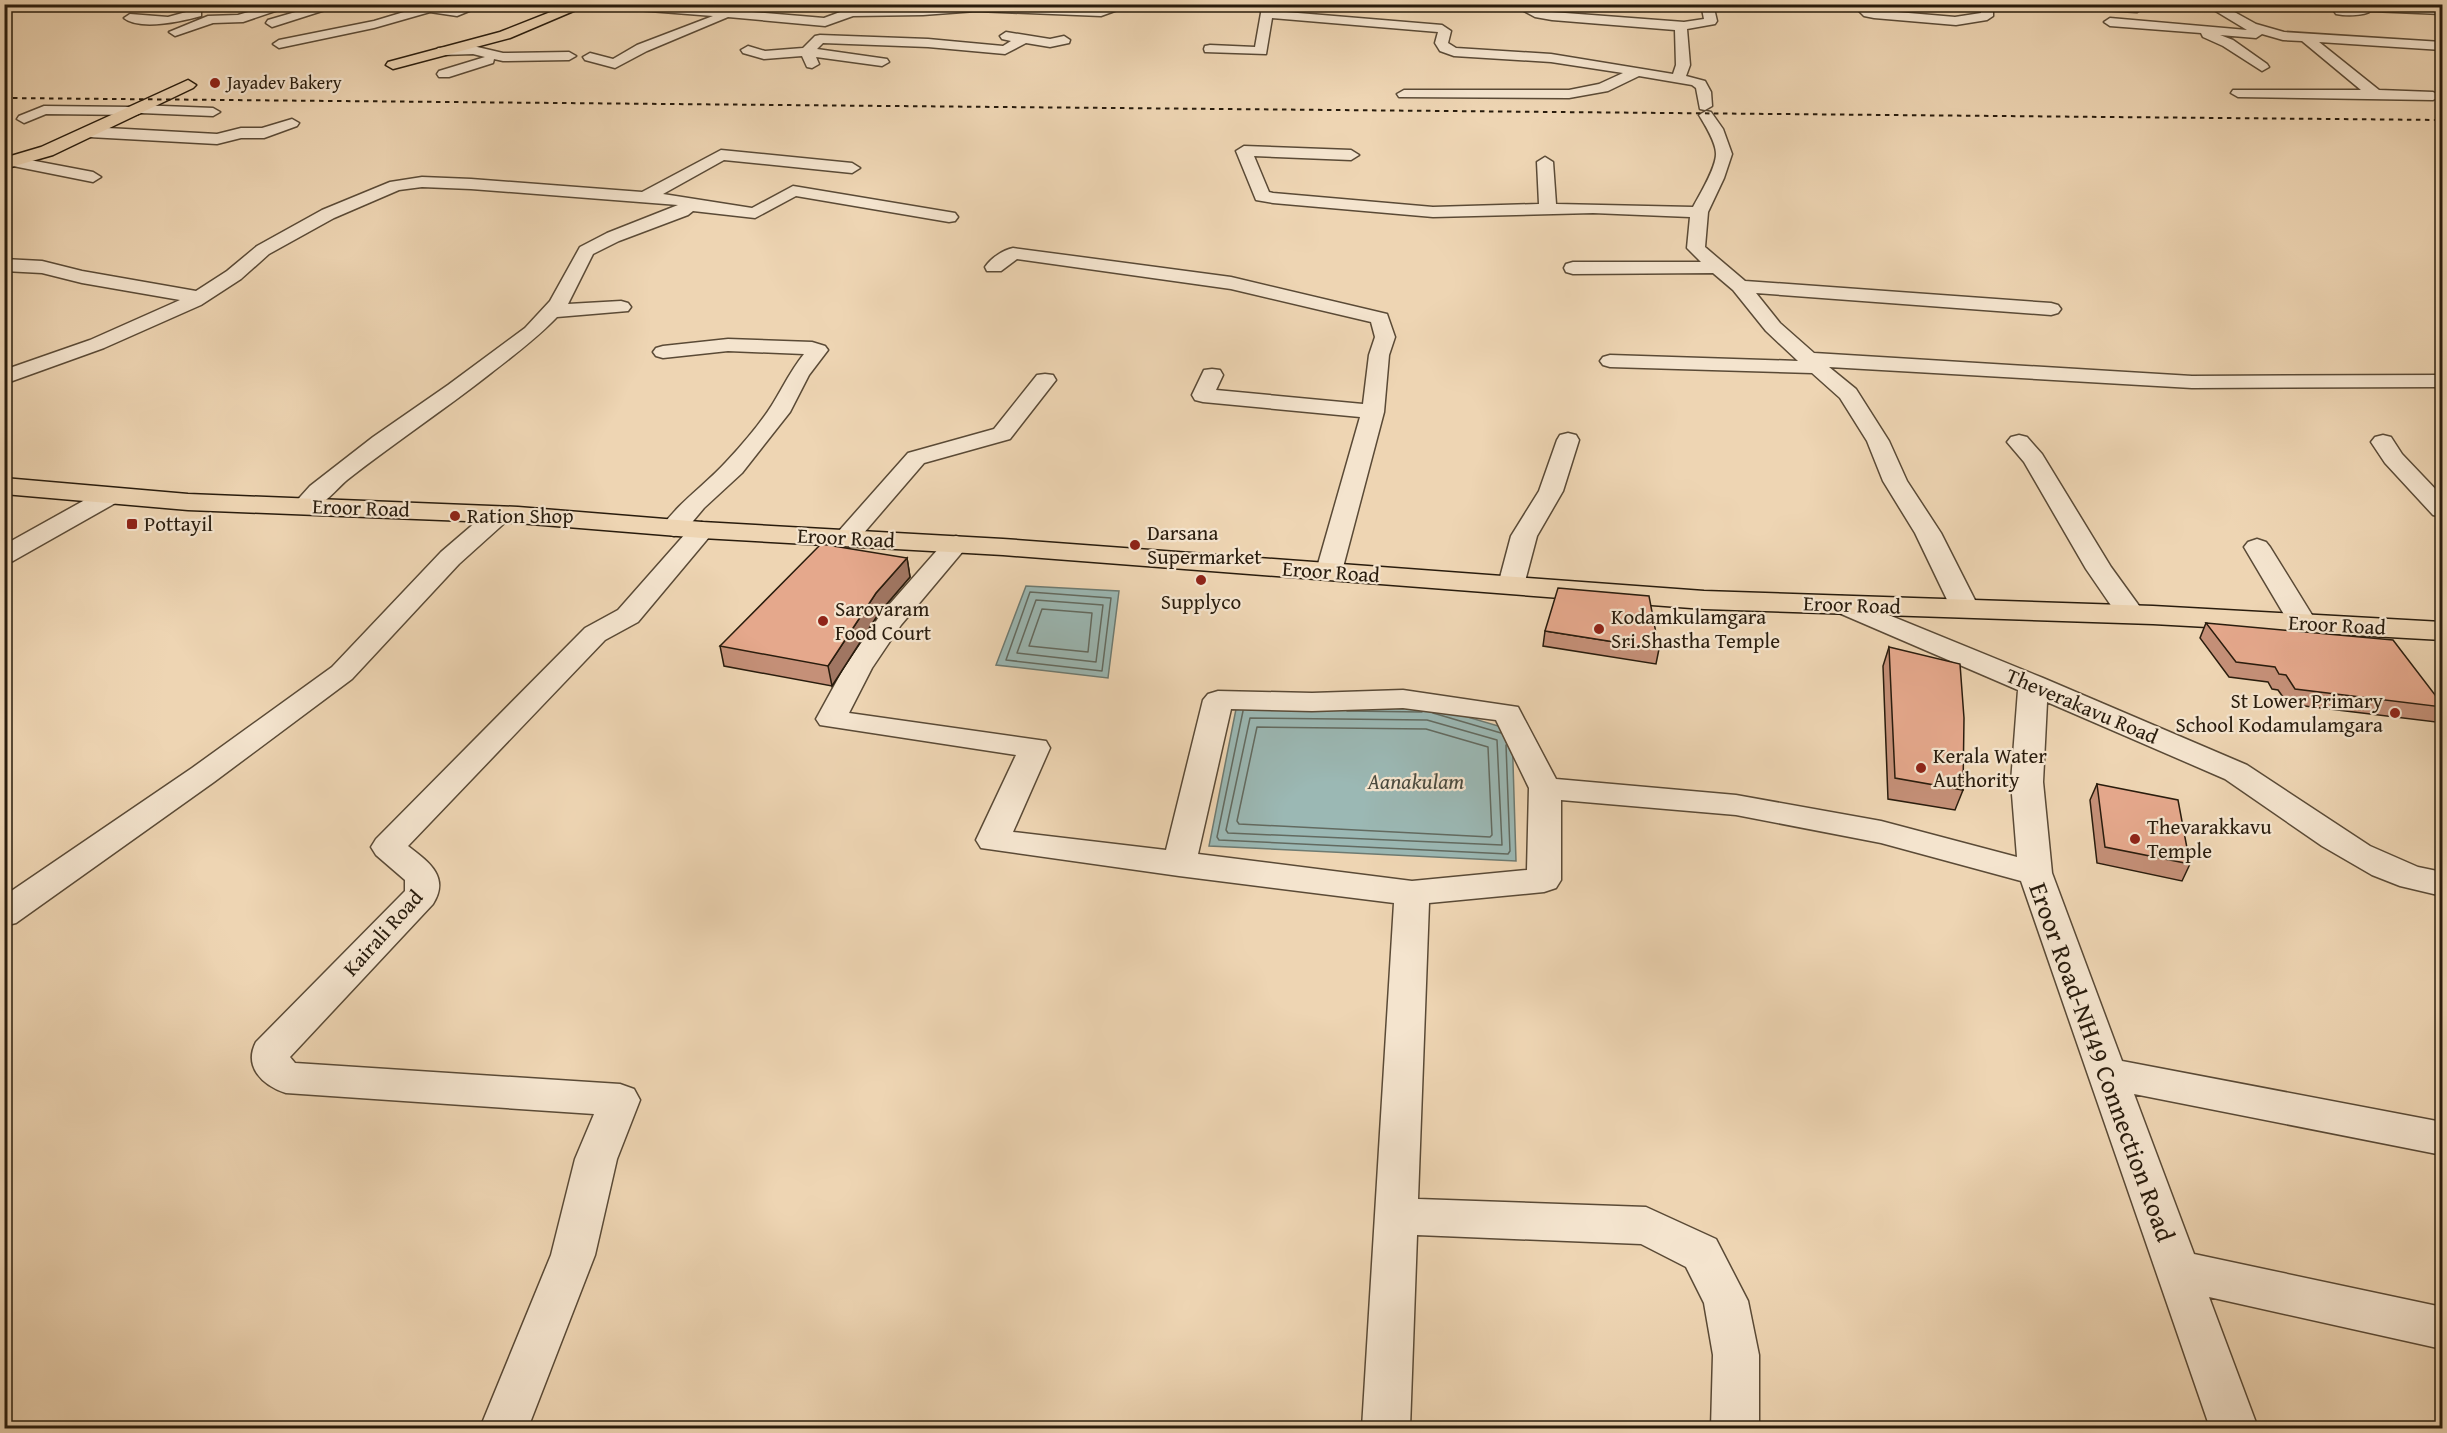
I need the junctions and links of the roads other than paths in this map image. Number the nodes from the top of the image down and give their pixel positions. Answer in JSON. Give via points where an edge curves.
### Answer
{"nodes":[{"id":1,"x":290,"y":4,"type":"edge"},
{"id":2,"x":338,"y":4,"type":"edge"},
{"id":3,"x":404,"y":4,"type":"edge"},
{"id":4,"x":480,"y":4,"type":"edge"},
{"id":5,"x":611,"y":4,"type":"edge"},
{"id":6,"x":777,"y":4,"type":"edge"},
{"id":7,"x":872,"y":4,"type":"edge"},
{"id":8,"x":1128,"y":4,"type":"edge"},
{"id":9,"x":1517,"y":4,"type":"edge"},
{"id":10,"x":1554,"y":4,"type":"edge"},
{"id":11,"x":1707,"y":4,"type":"edge"},
{"id":12,"x":1829,"y":4,"type":"edge"},
{"id":13,"x":1987,"y":4,"type":"edge"},
{"id":14,"x":2062,"y":4,"type":"edge"},
{"id":15,"x":2335,"y":4,"type":"edge"},
{"id":16,"x":578,"y":5,"type":"edge"},
{"id":17,"x":2363,"y":6,"type":"edge"},
{"id":18,"x":214,"y":7,"type":"dead end"},
{"id":19,"x":157,"y":8,"type":"dead end"},
{"id":20,"x":429,"y":8,"type":"junction"},
{"id":21,"x":919,"y":8,"type":"edge"},
{"id":22,"x":1011,"y":8,"type":"junction"},
{"id":23,"x":1267,"y":9,"type":"edge"},
{"id":24,"x":2154,"y":9,"type":"dead end"},
{"id":25,"x":2205,"y":9,"type":"edge"},
{"id":26,"x":2437,"y":9,"type":"edge"},
{"id":27,"x":126,"y":11,"type":"edge"},
{"id":28,"x":856,"y":12,"type":"junction"},
{"id":29,"x":727,"y":14,"type":"junction"},
{"id":30,"x":1543,"y":14,"type":"junction"},
{"id":31,"x":750,"y":16,"type":"junction"},
{"id":32,"x":2442,"y":19,"type":"edge"},
{"id":33,"x":713,"y":22,"type":"junction"},
{"id":34,"x":825,"y":22,"type":"junction"},
{"id":35,"x":2110,"y":22,"type":"dead end"},
{"id":36,"x":258,"y":26,"type":"dead end"},
{"id":37,"x":1681,"y":27,"type":"junction"},
{"id":38,"x":347,"y":28,"type":"junction"},
{"id":39,"x":2202,"y":31,"type":"junction"},
{"id":40,"x":175,"y":32,"type":"dead end"},
{"id":41,"x":2283,"y":36,"type":"junction"},
{"id":42,"x":2306,"y":37,"type":"junction"},
{"id":43,"x":1025,"y":38,"type":"junction"},
{"id":44,"x":820,"y":39,"type":"junction"},
{"id":45,"x":1064,"y":40,"type":"dead end"},
{"id":46,"x":279,"y":44,"type":"dead end"},
{"id":47,"x":319,"y":45,"type":"dead end"},
{"id":48,"x":2436,"y":45,"type":"edge"},
{"id":49,"x":1210,"y":49,"type":"dead end"},
{"id":50,"x":748,"y":50,"type":"dead end"},
{"id":51,"x":443,"y":51,"type":"junction"},
{"id":52,"x":2442,"y":55,"type":"edge"},
{"id":53,"x":500,"y":57,"type":"junction"},
{"id":54,"x":569,"y":57,"type":"dead end"},
{"id":55,"x":590,"y":57,"type":"dead end"},
{"id":56,"x":809,"y":58,"type":"junction"},
{"id":57,"x":882,"y":62,"type":"dead end"},
{"id":58,"x":393,"y":65,"type":"dead end"},
{"id":59,"x":2262,"y":66,"type":"dead end"},
{"id":60,"x":1638,"y":71,"type":"junction"},
{"id":61,"x":444,"y":74,"type":"dead end"},
{"id":62,"x":1678,"y":79,"type":"junction"},
{"id":63,"x":188,"y":85,"type":"dead end"},
{"id":64,"x":2238,"y":93,"type":"dead end"},
{"id":65,"x":1404,"y":94,"type":"dead end"},
{"id":66,"x":2375,"y":94,"type":"junction"},
{"id":67,"x":2433,"y":96,"type":"dead end"},
{"id":68,"x":136,"y":110,"type":"junction"},
{"id":69,"x":213,"y":112,"type":"dead end"},
{"id":70,"x":24,"y":119,"type":"dead end"},
{"id":71,"x":292,"y":123,"type":"dead end"},
{"id":72,"x":89,"y":132,"type":"junction"},
{"id":73,"x":198,"y":138,"type":"junction"},
{"id":74,"x":171,"y":150,"type":"dead end"},
{"id":75,"x":1351,"y":155,"type":"dead end"},
{"id":76,"x":1545,"y":162,"type":"dead end"},
{"id":77,"x":9,"y":163,"type":"edge"},
{"id":78,"x":852,"y":168,"type":"dead end"},
{"id":79,"x":93,"y":177,"type":"dead end"},
{"id":80,"x":646,"y":197,"type":"junction"},
{"id":81,"x":689,"y":205,"type":"junction"},
{"id":82,"x":1548,"y":208,"type":"junction"},
{"id":83,"x":1699,"y":212,"type":"junction"},
{"id":84,"x":949,"y":217,"type":"dead end"},
{"id":85,"x":4,"y":265,"type":"edge"},
{"id":86,"x":994,"y":267,"type":"dead end"},
{"id":87,"x":1718,"y":267,"type":"junction"},
{"id":88,"x":1573,"y":268,"type":"dead end"},
{"id":89,"x":1740,"y":286,"type":"junction"},
{"id":90,"x":200,"y":298,"type":"junction"},
{"id":91,"x":621,"y":308,"type":"dead end"},
{"id":92,"x":2051,"y":309,"type":"dead end"},
{"id":93,"x":552,"y":311,"type":"junction"},
{"id":94,"x":663,"y":352,"type":"dead end"},
{"id":95,"x":1610,"y":361,"type":"dead end"},
{"id":96,"x":1812,"y":363,"type":"junction"},
{"id":97,"x":1212,"y":375,"type":"dead end"},
{"id":98,"x":4,"y":378,"type":"edge"},
{"id":99,"x":1045,"y":380,"type":"dead end"},
{"id":100,"x":2440,"y":384,"type":"edge"},
{"id":101,"x":1373,"y":412,"type":"junction"},
{"id":102,"x":1568,"y":440,"type":"dead end"},
{"id":103,"x":2019,"y":441,"type":"dead end"},
{"id":104,"x":2383,"y":442,"type":"dead end"},
{"id":105,"x":4,"y":486,"type":"edge"},
{"id":106,"x":110,"y":496,"type":"junction"},
{"id":107,"x":304,"y":506,"type":"junction"},
{"id":108,"x":2442,"y":510,"type":"edge"},
{"id":109,"x":500,"y":514,"type":"junction"},
{"id":110,"x":688,"y":529,"type":"junction"},
{"id":111,"x":847,"y":537,"type":"junction"},
{"id":112,"x":956,"y":544,"type":"junction"},
{"id":113,"x":2257,"y":547,"type":"dead end"},
{"id":114,"x":4,"y":556,"type":"edge"},
{"id":115,"x":1329,"y":571,"type":"junction"},
{"id":116,"x":1511,"y":585,"type":"junction"},
{"id":117,"x":1842,"y":604,"type":"junction"},
{"id":118,"x":1965,"y":608,"type":"junction"},
{"id":119,"x":2131,"y":614,"type":"junction"},
{"id":120,"x":2303,"y":623,"type":"junction"},
{"id":121,"x":2442,"y":631,"type":"edge"},
{"id":122,"x":2033,"y":684,"type":"junction"},
{"id":123,"x":1545,"y":788,"type":"junction"},
{"id":124,"x":1179,"y":865,"type":"junction"},
{"id":125,"x":2034,"y":873,"type":"junction"},
{"id":126,"x":2442,"y":884,"type":"edge"},
{"id":127,"x":1412,"y":894,"type":"junction"},
{"id":128,"x":4,"y":914,"type":"edge"},
{"id":129,"x":2108,"y":1074,"type":"junction"},
{"id":130,"x":2442,"y":1138,"type":"edge"},
{"id":131,"x":1397,"y":1216,"type":"junction"},
{"id":132,"x":2176,"y":1270,"type":"junction"},
{"id":133,"x":2442,"y":1328,"type":"edge"},
{"id":134,"x":504,"y":1428,"type":"edge"},
{"id":135,"x":1386,"y":1428,"type":"edge"},
{"id":136,"x":1735,"y":1428,"type":"edge"},
{"id":137,"x":2234,"y":1428,"type":"edge"}],
"edges":[{"from":1,"to":40,"type":"street","via":[[239,19],[212,19]]},
{"from":2,"to":36,"type":"street"},
{"from":3,"to":20,"type":"street"},
{"from":4,"to":20,"type":"street","via":[[457,12]]},
{"from":5,"to":29,"type":"street"},
{"from":6,"to":31,"type":"street"},
{"from":7,"to":28,"type":"street"},
{"from":8,"to":22,"type":"street","via":[[1101,12]]},
{"from":9,"to":30,"type":"street"},
{"from":10,"to":30,"type":"street"},
{"from":11,"to":37,"type":"street","via":[[1711,21],[1708,24]]},
{"from":12,"to":13,"type":"street","via":[[1862,7],[1874,14],[1956,21],[1987,16]]},
{"from":14,"to":24,"type":"street"},
{"from":15,"to":17,"type":"street","via":[[2340,11],[2365,11]]},
{"from":16,"to":51,"type":"main road","via":[[505,35]]},
{"from":17,"to":26,"type":"street"},
{"from":18,"to":27,"type":"street","via":[[168,21]]},
{"from":19,"to":27,"type":"street"},
{"from":20,"to":38,"type":"street"},
{"from":21,"to":22,"type":"street"},
{"from":21,"to":28,"type":"street"},
{"from":22,"to":43,"type":"street","via":[[997,25],[1004,36]]},
{"from":23,"to":49,"type":"street","via":[[1261,51]]},
{"from":23,"to":60,"type":"street","via":[[1442,29],[1445,31],[1441,43],[1454,52],[1551,58]]},
{"from":25,"to":41,"type":"street"},
{"from":26,"to":32,"type":"street"},
{"from":28,"to":34,"type":"street"},
{"from":29,"to":31,"type":"street"},
{"from":29,"to":33,"type":"street"},
{"from":30,"to":37,"type":"street"},
{"from":31,"to":33,"type":"street"},
{"from":31,"to":34,"type":"street"},
{"from":33,"to":55,"type":"street","via":[[642,48],[615,64]]},
{"from":34,"to":44,"type":"street"},
{"from":35,"to":39,"type":"street"},
{"from":37,"to":62,"type":"street","via":[[1683,65]]},
{"from":38,"to":46,"type":"street"},
{"from":38,"to":47,"type":"street","via":[[368,33]]},
{"from":39,"to":41,"type":"street"},
{"from":39,"to":59,"type":"street"},
{"from":41,"to":42,"type":"street"},
{"from":42,"to":48,"type":"street"},
{"from":42,"to":66,"type":"street"},
{"from":43,"to":44,"type":"street","via":[[1005,50]]},
{"from":43,"to":45,"type":"street","via":[[1050,43]]},
{"from":44,"to":56,"type":"street"},
{"from":48,"to":52,"type":"street"},
{"from":50,"to":56,"type":"street","via":[[764,56]]},
{"from":51,"to":53,"type":"street","via":[[473,50]]},
{"from":51,"to":58,"type":"main road"},
{"from":53,"to":54,"type":"street"},
{"from":53,"to":61,"type":"street"},
{"from":56,"to":57,"type":"street"},
{"from":60,"to":62,"type":"street"},
{"from":60,"to":65,"type":"street","via":[[1603,88],[1569,94]]},
{"from":62,"to":83,"type":"street","via":[[1706,90],[1706,110],[1724,154]]},
{"from":63,"to":68,"type":"main road"},
{"from":64,"to":66,"type":"street"},
{"from":66,"to":67,"type":"street"},
{"from":68,"to":69,"type":"street"},
{"from":68,"to":70,"type":"street","via":[[44,110]]},
{"from":68,"to":72,"type":"main road"},
{"from":71,"to":73,"type":"street","via":[[264,133]]},
{"from":72,"to":73,"type":"street"},
{"from":72,"to":77,"type":"main road"},
{"from":73,"to":74,"type":"street"},
{"from":75,"to":82,"type":"street","via":[[1244,151],[1262,196],[1425,211]]},
{"from":76,"to":82,"type":"street"},
{"from":77,"to":79,"type":"street"},
{"from":78,"to":80,"type":"street","via":[[721,155]]},
{"from":80,"to":81,"type":"street","via":[[687,201]]},
{"from":80,"to":90,"type":"street","via":[[471,184],[396,185],[328,214],[263,250]]},
{"from":81,"to":84,"type":"street","via":[[755,213],[793,191]]},
{"from":81,"to":93,"type":"street","via":[[586,251]]},
{"from":82,"to":83,"type":"street"},
{"from":83,"to":87,"type":"street","via":[[1696,248]]},
{"from":85,"to":90,"type":"street","via":[[42,267]]},
{"from":86,"to":101,"type":"street","via":[[1012,253],[1076,261],[1231,283],[1380,318],[1385,337],[1379,355]]},
{"from":87,"to":88,"type":"street"},
{"from":87,"to":89,"type":"street"},
{"from":89,"to":92,"type":"street"},
{"from":89,"to":96,"type":"street","via":[[1773,327]]},
{"from":90,"to":98,"type":"street","via":[[112,338]]},
{"from":91,"to":93,"type":"street"},
{"from":93,"to":107,"type":"street","via":[[532,332],[381,442]]},
{"from":94,"to":110,"type":"street","via":[[738,345],[818,350],[798,374],[782,407],[740,460],[686,512]]},
{"from":95,"to":96,"type":"street","via":[[1754,368]]},
{"from":96,"to":100,"type":"street","via":[[2192,382]]},
{"from":96,"to":118,"type":"street","via":[[1848,394],[1878,441],[1895,481],[1928,532]]},
{"from":97,"to":101,"type":"street","via":[[1203,395]]},
{"from":99,"to":111,"type":"street","via":[[1002,434],[916,458]]},
{"from":101,"to":115,"type":"street"},
{"from":102,"to":116,"type":"street","via":[[1551,491],[1524,536]]},
{"from":103,"to":119,"type":"street"},
{"from":104,"to":108,"type":"street"},
{"from":105,"to":106,"type":"main road","name":"Eroor Road"},
{"from":106,"to":107,"type":"main road","name":"Eroor Road"},
{"from":106,"to":114,"type":"street"},
{"from":107,"to":109,"type":"main road","name":"Eroor Road"},
{"from":109,"to":110,"type":"main road","name":"Eroor Road"},
{"from":109,"to":128,"type":"street","via":[[450,558],[342,673]]},
{"from":110,"to":111,"type":"main road","name":"Eroor Road"},
{"from":110,"to":134,"type":"street","name":"Kairali Road","via":[[628,616],[595,634],[388,847],[423,878],[421,896],[270,1053],[273,1067],[286,1078],[620,1100],[596,1159],[573,1255]]},
{"from":111,"to":112,"type":"main road","name":"Eroor Road"},
{"from":112,"to":115,"type":"main road","name":"Eroor Road"},
{"from":112,"to":124,"type":"street","via":[[891,620],[858,668],[831,719],[1035,748],[993,840]]},
{"from":113,"to":120,"type":"street"},
{"from":115,"to":116,"type":"main road","name":"Eroor Road"},
{"from":116,"to":117,"type":"main road","name":"Eroor Road","via":[[1704,600]]},
{"from":117,"to":118,"type":"main road","name":"Eroor Road"},
{"from":117,"to":122,"type":"street","name":"Theverakavu Road"},
{"from":118,"to":119,"type":"main road","name":"Eroor Road"},
{"from":119,"to":120,"type":"main road","name":"Eroor Road"},
{"from":120,"to":121,"type":"main road","name":"Eroor Road"},
{"from":122,"to":125,"type":"street","name":"Eroor Road-NH49 Connection Road","via":[[2027,782]]},
{"from":122,"to":126,"type":"street","name":"Theverakavu Road","via":[[2236,772],[2270,791],[2352,852],[2382,868]]},
{"from":123,"to":124,"type":"street","via":[[1507,713],[1403,699],[1218,700]]},
{"from":123,"to":125,"type":"street","via":[[1736,805],[1881,832]]},
{"from":123,"to":127,"type":"street","via":[[1544,880]]},
{"from":124,"to":127,"type":"street"},
{"from":125,"to":129,"type":"street","name":"Eroor Road-NH49 Connection Road"},
{"from":127,"to":131,"type":"street"},
{"from":129,"to":130,"type":"street"},
{"from":129,"to":132,"type":"street","name":"Eroor Road-NH49 Connection Road"},
{"from":131,"to":135,"type":"street"},
{"from":131,"to":136,"type":"street","via":[[1646,1226],[1701,1253],[1726,1301],[1736,1355]]},
{"from":132,"to":133,"type":"street"},
{"from":132,"to":137,"type":"street","name":"Eroor Road-NH49 Connection Road"}]}
